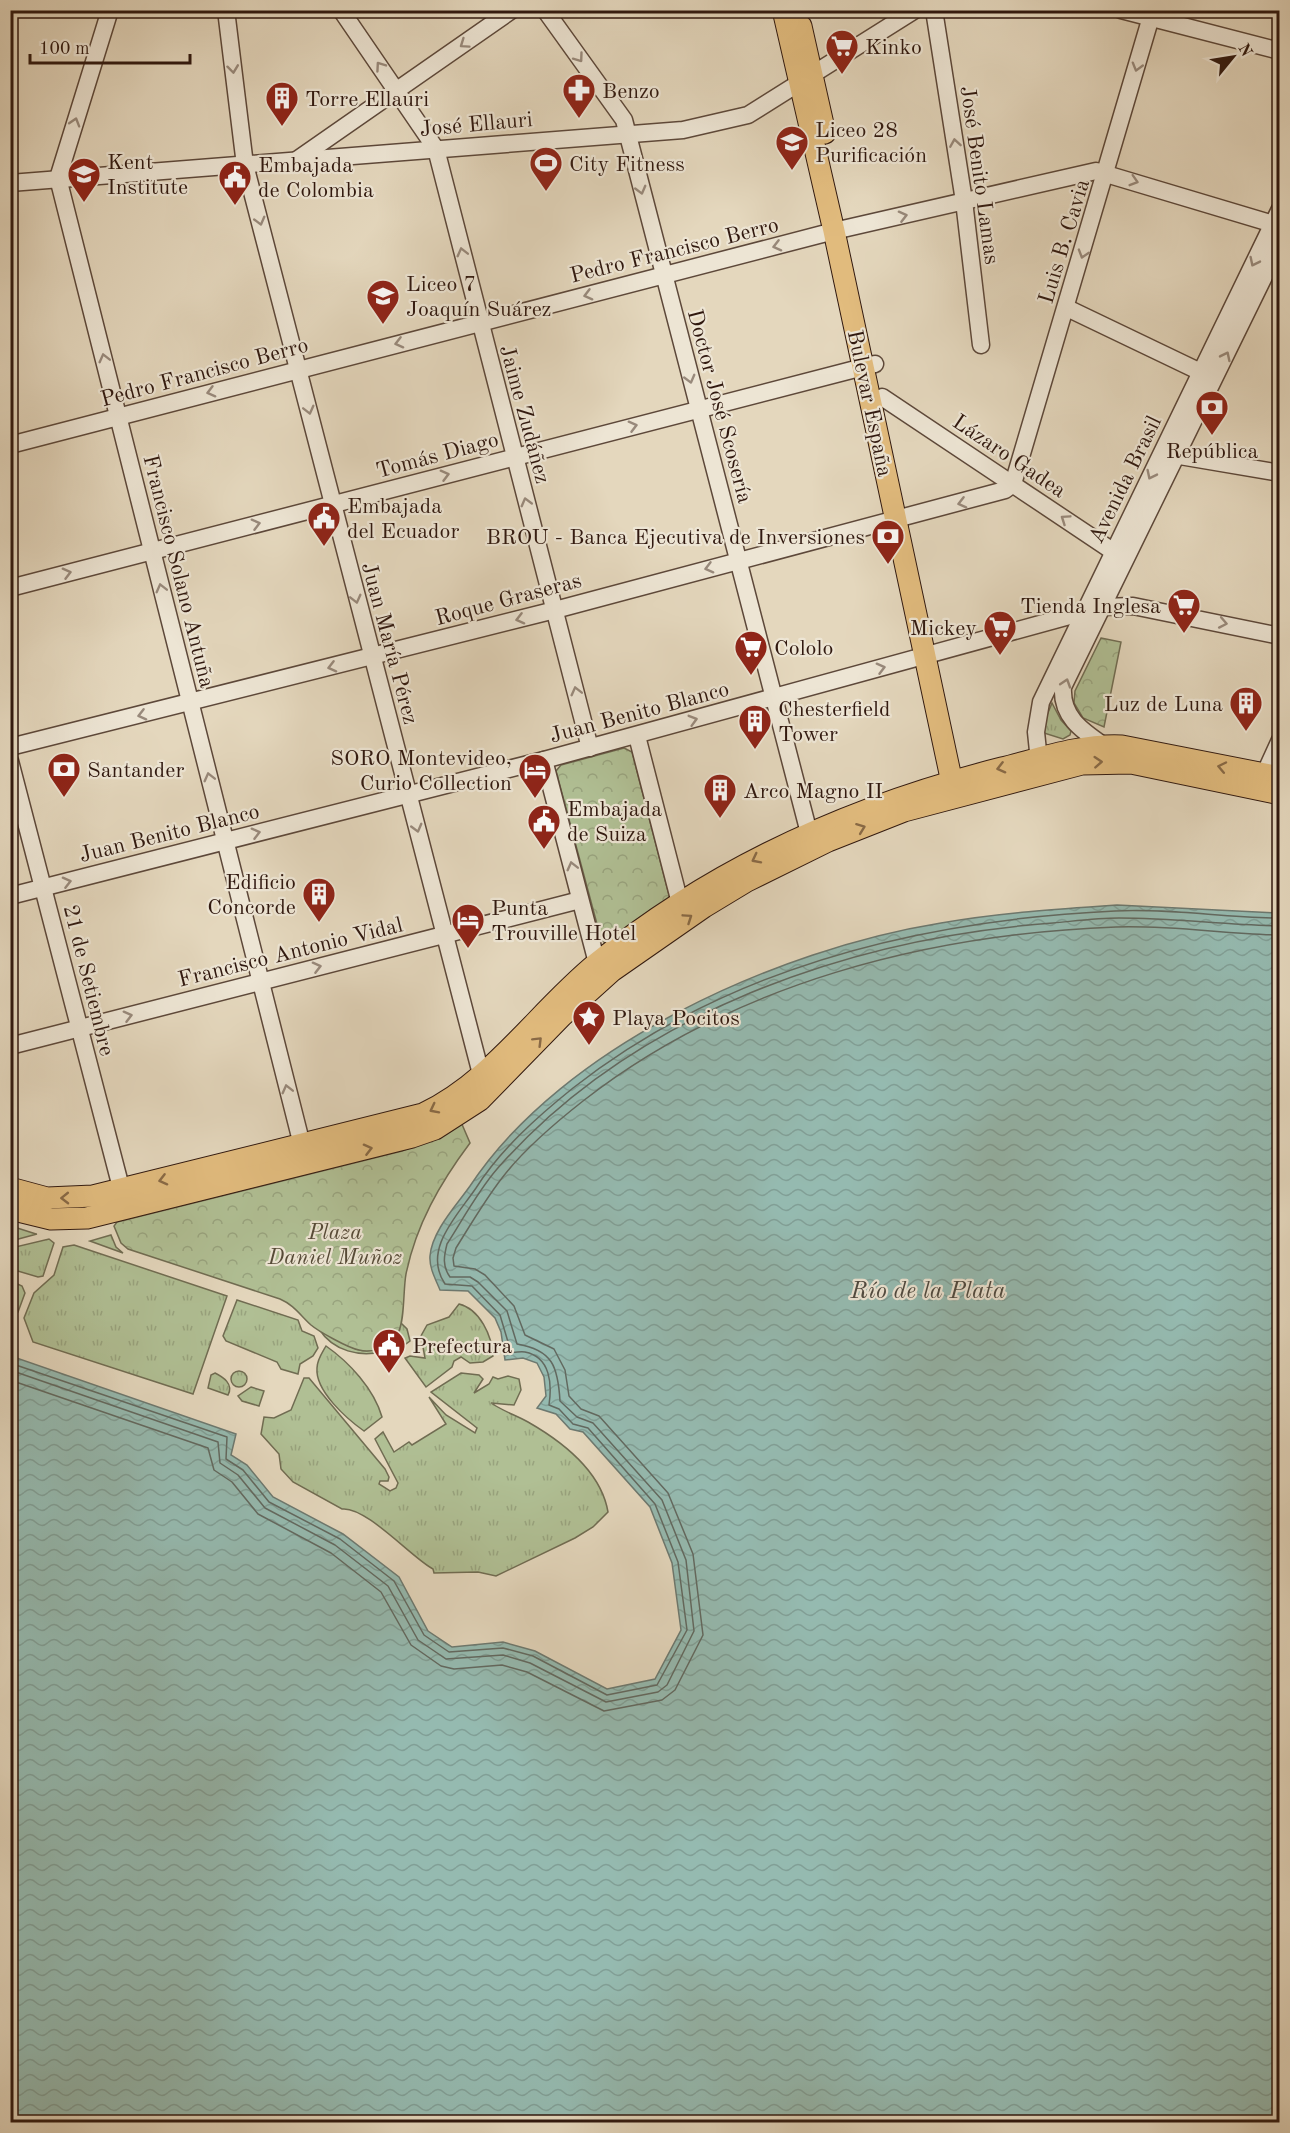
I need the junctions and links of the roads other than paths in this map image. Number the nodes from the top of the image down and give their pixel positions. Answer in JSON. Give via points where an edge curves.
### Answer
{"nodes":[{"id":1,"x":110,"y":10,"type":"edge"},
{"id":2,"x":226,"y":10,"type":"edge"},
{"id":3,"x":341,"y":10,"type":"edge"},
{"id":4,"x":512,"y":10,"type":"edge"},
{"id":5,"x":545,"y":10,"type":"edge"},
{"id":6,"x":783,"y":10,"type":"edge"},
{"id":7,"x":798,"y":10,"type":"edge"},
{"id":8,"x":915,"y":10,"type":"edge"},
{"id":9,"x":934,"y":10,"type":"edge"},
{"id":10,"x":1121,"y":10,"type":"edge"},
{"id":11,"x":1152,"y":15,"type":"edge"},
{"id":12,"x":1280,"y":51,"type":"edge"},
{"id":13,"x":806,"y":80,"type":"junction"},
{"id":14,"x":398,"y":91,"type":"junction"},
{"id":15,"x":627,"y":134,"type":"junction"},
{"id":16,"x":436,"y":149,"type":"junction"},
{"id":17,"x":296,"y":160,"type":"junction"},
{"id":18,"x":245,"y":165,"type":"junction"},
{"id":19,"x":1107,"y":173,"type":"junction"},
{"id":20,"x":58,"y":178,"type":"junction"},
{"id":21,"x":10,"y":183,"type":"edge"},
{"id":22,"x":964,"y":201,"type":"junction"},
{"id":23,"x":1277,"y":220,"type":"edge"},
{"id":24,"x":840,"y":230,"type":"junction"},
{"id":25,"x":1280,"y":244,"type":"edge"},
{"id":26,"x":663,"y":275,"type":"junction"},
{"id":27,"x":1067,"y":308,"type":"junction"},
{"id":28,"x":479,"y":323,"type":"junction"},
{"id":29,"x":981,"y":345,"type":"dead end"},
{"id":30,"x":869,"y":366,"type":"junction"},
{"id":31,"x":299,"y":368,"type":"junction"},
{"id":32,"x":1208,"y":375,"type":"junction"},
{"id":33,"x":882,"y":397,"type":"junction"},
{"id":34,"x":698,"y":409,"type":"junction"},
{"id":35,"x":118,"y":417,"type":"junction"},
{"id":36,"x":10,"y":445,"type":"edge"},
{"id":37,"x":1170,"y":454,"type":"junction"},
{"id":38,"x":514,"y":457,"type":"junction"},
{"id":39,"x":1280,"y":473,"type":"edge"},
{"id":40,"x":1013,"y":484,"type":"junction"},
{"id":41,"x":332,"y":504,"type":"junction"},
{"id":42,"x":902,"y":518,"type":"junction"},
{"id":43,"x":152,"y":551,"type":"junction"},
{"id":44,"x":1114,"y":552,"type":"junction"},
{"id":45,"x":738,"y":560,"type":"junction"},
{"id":46,"x":10,"y":588,"type":"edge"},
{"id":47,"x":1102,"y":607,"type":"junction"},
{"id":48,"x":555,"y":610,"type":"junction"},
{"id":49,"x":1083,"y":613,"type":"junction"},
{"id":50,"x":1280,"y":636,"type":"edge"},
{"id":51,"x":932,"y":654,"type":"junction"},
{"id":52,"x":371,"y":657,"type":"junction"},
{"id":53,"x":774,"y":697,"type":"junction"},
{"id":54,"x":190,"y":703,"type":"junction"},
{"id":55,"x":637,"y":736,"type":"junction"},
{"id":56,"x":1280,"y":740,"type":"edge"},
{"id":57,"x":1103,"y":745,"type":"junction"},
{"id":58,"x":10,"y":747,"type":"edge"},
{"id":59,"x":590,"y":748,"type":"junction"},
{"id":60,"x":544,"y":760,"type":"junction"},
{"id":61,"x":10,"y":761,"type":"edge"},
{"id":62,"x":1039,"y":766,"type":"junction"},
{"id":63,"x":1272,"y":776,"type":"edge"},
{"id":64,"x":957,"y":785,"type":"junction"},
{"id":65,"x":408,"y":794,"type":"junction"},
{"id":66,"x":1280,"y":795,"type":"edge"},
{"id":67,"x":809,"y":833,"type":"junction"},
{"id":68,"x":225,"y":841,"type":"junction"},
{"id":69,"x":43,"y":888,"type":"junction"},
{"id":70,"x":10,"y":896,"type":"edge"},
{"id":71,"x":580,"y":900,"type":"junction"},
{"id":72,"x":680,"y":903,"type":"junction"},
{"id":73,"x":445,"y":936,"type":"junction"},
{"id":74,"x":597,"y":963,"type":"junction"},
{"id":75,"x":260,"y":982,"type":"junction"},
{"id":76,"x":79,"y":1029,"type":"junction"},
{"id":77,"x":10,"y":1046,"type":"edge"},
{"id":78,"x":481,"y":1074,"type":"junction"},
{"id":79,"x":306,"y":1154,"type":"junction"},
{"id":80,"x":10,"y":1188,"type":"edge"},
{"id":81,"x":124,"y":1200,"type":"junction"},
{"id":82,"x":10,"y":1209,"type":"edge"}],
"edges":[{"from":20,"to":1,"type":"street","one_way":true},
{"from":2,"to":18,"type":"street","name":"Juan María Pérez","one_way":true},
{"from":14,"to":3,"type":"street","name":"Jaime Zudáñez","one_way":true},
{"from":4,"to":14,"type":"street","one_way":true},
{"from":5,"to":15,"type":"street","name":"Doctor José Scosería","one_way":true,"via":[[624,120]]},
{"from":6,"to":13,"type":"main road","name":"Bulevar España"},
{"from":7,"to":13,"type":"main road","name":"Bulevar España"},
{"from":8,"to":13,"type":"street","name":"José Ellauri"},
{"from":22,"to":9,"type":"street","name":"José Benito Lamas","one_way":true},
{"from":10,"to":11,"type":"street"},
{"from":11,"to":12,"type":"street"},
{"from":11,"to":19,"type":"street","name":"Luis B. Cavia","one_way":true},
{"from":13,"to":15,"type":"street","name":"José Ellauri","via":[[748,115],[719,124]]},
{"from":13,"to":24,"type":"main road","name":"Bulevar España"},
{"from":14,"to":16,"type":"street","name":"Jaime Zudáñez"},
{"from":14,"to":17,"type":"street"},
{"from":15,"to":16,"type":"street","name":"José Ellauri"},
{"from":15,"to":26,"type":"street","name":"Doctor José Scosería","one_way":true},
{"from":16,"to":17,"type":"street","name":"José Ellauri"},
{"from":28,"to":16,"type":"street","name":"Jaime Zudáñez","one_way":true},
{"from":17,"to":18,"type":"street","name":"José Ellauri"},
{"from":18,"to":20,"type":"street","name":"José Ellauri"},
{"from":18,"to":31,"type":"street","name":"Juan María Pérez","one_way":true},
{"from":19,"to":22,"type":"street","name":"Pedro Francisco Berro","via":[[1096,171]]},
{"from":19,"to":23,"type":"street","name":"Pedro Francisco Berro","one_way":true},
{"from":19,"to":27,"type":"street","name":"Luis B. Cavia","one_way":true},
{"from":20,"to":21,"type":"street","name":"José Ellauri"},
{"from":35,"to":20,"type":"street","name":"Francisco Solano Antuña","one_way":true},
{"from":24,"to":22,"type":"street","name":"Pedro Francisco Berro","one_way":true},
{"from":22,"to":29,"type":"street","name":"José Benito Lamas"},
{"from":23,"to":32,"type":"street","name":"Avenida Brasil","one_way":true},
{"from":24,"to":26,"type":"street","name":"Pedro Francisco Berro","one_way":true},
{"from":24,"to":30,"type":"main road","name":"Bulevar España"},
{"from":32,"to":25,"type":"street","name":"Avenida Brasil","one_way":true},
{"from":26,"to":28,"type":"street","name":"Pedro Francisco Berro","one_way":true},
{"from":26,"to":34,"type":"street","name":"Doctor José Scosería","one_way":true},
{"from":27,"to":32,"type":"street"},
{"from":27,"to":40,"type":"street","name":"Luis B. Cavia"},
{"from":28,"to":31,"type":"street","name":"Pedro Francisco Berro","one_way":true},
{"from":28,"to":38,"type":"street","name":"Jaime Zudáñez"},
{"from":30,"to":33,"type":"main road","name":"Bulevar España"},
{"from":30,"to":34,"type":"street","name":"Tomás Diago"},
{"from":30,"to":42,"type":"main road","name":"Bulevar España"},
{"from":31,"to":35,"type":"street","name":"Pedro Francisco Berro","one_way":true},
{"from":31,"to":41,"type":"street","name":"Juan María Pérez","one_way":true},
{"from":32,"to":37,"type":"street","name":"Avenida Brasil"},
{"from":33,"to":40,"type":"street","name":"Lázaro Gadea"},
{"from":33,"to":42,"type":"main road","name":"Bulevar España"},
{"from":38,"to":34,"type":"street","name":"Tomás Diago","one_way":true},
{"from":34,"to":45,"type":"street","name":"Doctor José Scosería"},
{"from":35,"to":36,"type":"street","name":"Pedro Francisco Berro"},
{"from":35,"to":43,"type":"street","name":"Francisco Solano Antuña"},
{"from":37,"to":39,"type":"street"},
{"from":37,"to":44,"type":"street","name":"Avenida Brasil","one_way":true},
{"from":37,"to":47,"type":"street","name":"Avenida Brasil"},
{"from":41,"to":38,"type":"street","name":"Tomás Diago","one_way":true},
{"from":48,"to":38,"type":"street","name":"Jaime Zudáñez","one_way":true},
{"from":40,"to":42,"type":"street","name":"Roque Graseras","one_way":true,"via":[[997,494]]},
{"from":44,"to":40,"type":"street","name":"Lázaro Gadea","one_way":true},
{"from":43,"to":41,"type":"street","name":"Tomás Diago","one_way":true},
{"from":41,"to":52,"type":"street","name":"Juan María Pérez","one_way":true},
{"from":42,"to":45,"type":"street","name":"Roque Graseras"},
{"from":42,"to":51,"type":"main road","name":"Bulevar España"},
{"from":46,"to":43,"type":"street","name":"Tomás Diago","one_way":true},
{"from":54,"to":43,"type":"street","name":"Francisco Solano Antuña","one_way":true},
{"from":44,"to":49,"type":"street","name":"Avenida Brasil"},
{"from":45,"to":48,"type":"street","name":"Roque Graseras","one_way":true},
{"from":45,"to":53,"type":"street","name":"Doctor José Scosería"},
{"from":47,"to":49,"type":"street","name":"Juan Benito Blanco"},
{"from":47,"to":50,"type":"street","name":"Juan Benito Blanco","one_way":true,"via":[[1133,606]]},
{"from":57,"to":47,"type":"street","name":"Avenida Brasil","one_way":true,"via":[[1072,721],[1063,694],[1067,677]]},
{"from":48,"to":52,"type":"street","name":"Roque Graseras","one_way":true},
{"from":59,"to":48,"type":"street","name":"Jaime Zudáñez","one_way":true},
{"from":49,"to":51,"type":"street","name":"Juan Benito Blanco"},
{"from":49,"to":62,"type":"street","name":"Avenida Brasil","via":[[1041,702],[1036,732]]},
{"from":53,"to":51,"type":"street","name":"Juan Benito Blanco","one_way":true},
{"from":51,"to":64,"type":"main road","name":"Bulevar España"},
{"from":52,"to":54,"type":"street","name":"Roque Graseras","one_way":true},
{"from":52,"to":65,"type":"street","name":"Juan María Pérez"},
{"from":55,"to":53,"type":"street","name":"Juan Benito Blanco","one_way":true},
{"from":53,"to":67,"type":"street","name":"Doctor José Scosería"},
{"from":54,"to":58,"type":"street","name":"Roque Graseras","one_way":true},
{"from":68,"to":54,"type":"street","name":"Francisco Solano Antuña","one_way":true},
{"from":55,"to":59,"type":"street","name":"Juan Benito Blanco"},
{"from":55,"to":72,"type":"street"},
{"from":56,"to":63,"type":"street"},
{"from":57,"to":62,"type":"main road"},
{"from":63,"to":57,"type":"main road","one_way":true},
{"from":59,"to":60,"type":"street","name":"Juan Benito Blanco"},
{"from":60,"to":65,"type":"street","name":"Juan Benito Blanco"},
{"from":71,"to":60,"type":"street","one_way":true},
{"from":61,"to":69,"type":"street","name":"21 de Setiembre"},
{"from":62,"to":64,"type":"main road"},
{"from":62,"to":66,"type":"main road","one_way":true,"via":[[1119,761]]},
{"from":64,"to":67,"type":"main road","via":[[899,797]]},
{"from":79,"to":64,"type":"main road","one_way":true,"via":[[412,1137],[442,1124],[480,1100],[612,971],[704,907],[828,841]]},
{"from":68,"to":65,"type":"street","name":"Juan Benito Blanco","one_way":true},
{"from":65,"to":73,"type":"street","name":"Juan María Pérez","one_way":true},
{"from":67,"to":72,"type":"main road","one_way":true,"via":[[740,867]]},
{"from":69,"to":68,"type":"street","name":"Juan Benito Blanco","one_way":true},
{"from":68,"to":75,"type":"street","name":"Francisco Solano Antuña"},
{"from":69,"to":70,"type":"street","name":"Juan Benito Blanco"},
{"from":69,"to":76,"type":"street","name":"21 de Setiembre"},
{"from":71,"to":73,"type":"street","name":"Francisco Antonio Vidal"},
{"from":71,"to":74,"type":"street"},
{"from":72,"to":74,"type":"main road"},
{"from":75,"to":73,"type":"street","name":"Francisco Antonio Vidal","one_way":true},
{"from":73,"to":78,"type":"street","name":"Juan María Pérez"},
{"from":74,"to":78,"type":"main road"},
{"from":76,"to":75,"type":"street","name":"Francisco Antonio Vidal","one_way":true},
{"from":79,"to":75,"type":"street","name":"Francisco Solano Antuña","one_way":true},
{"from":76,"to":77,"type":"street","name":"Francisco Antonio Vidal"},
{"from":76,"to":81,"type":"street","name":"21 de Setiembre"},
{"from":78,"to":79,"type":"main road","one_way":true,"via":[[453,1098],[423,1114]]},
{"from":79,"to":81,"type":"main road","one_way":true},
{"from":79,"to":81,"type":"main road","via":[[181,1196]]},
{"from":81,"to":80,"type":"main road","one_way":true,"via":[[36,1197]]},
{"from":81,"to":82,"type":"main road","via":[[87,1218],[67,1220]]}]}
